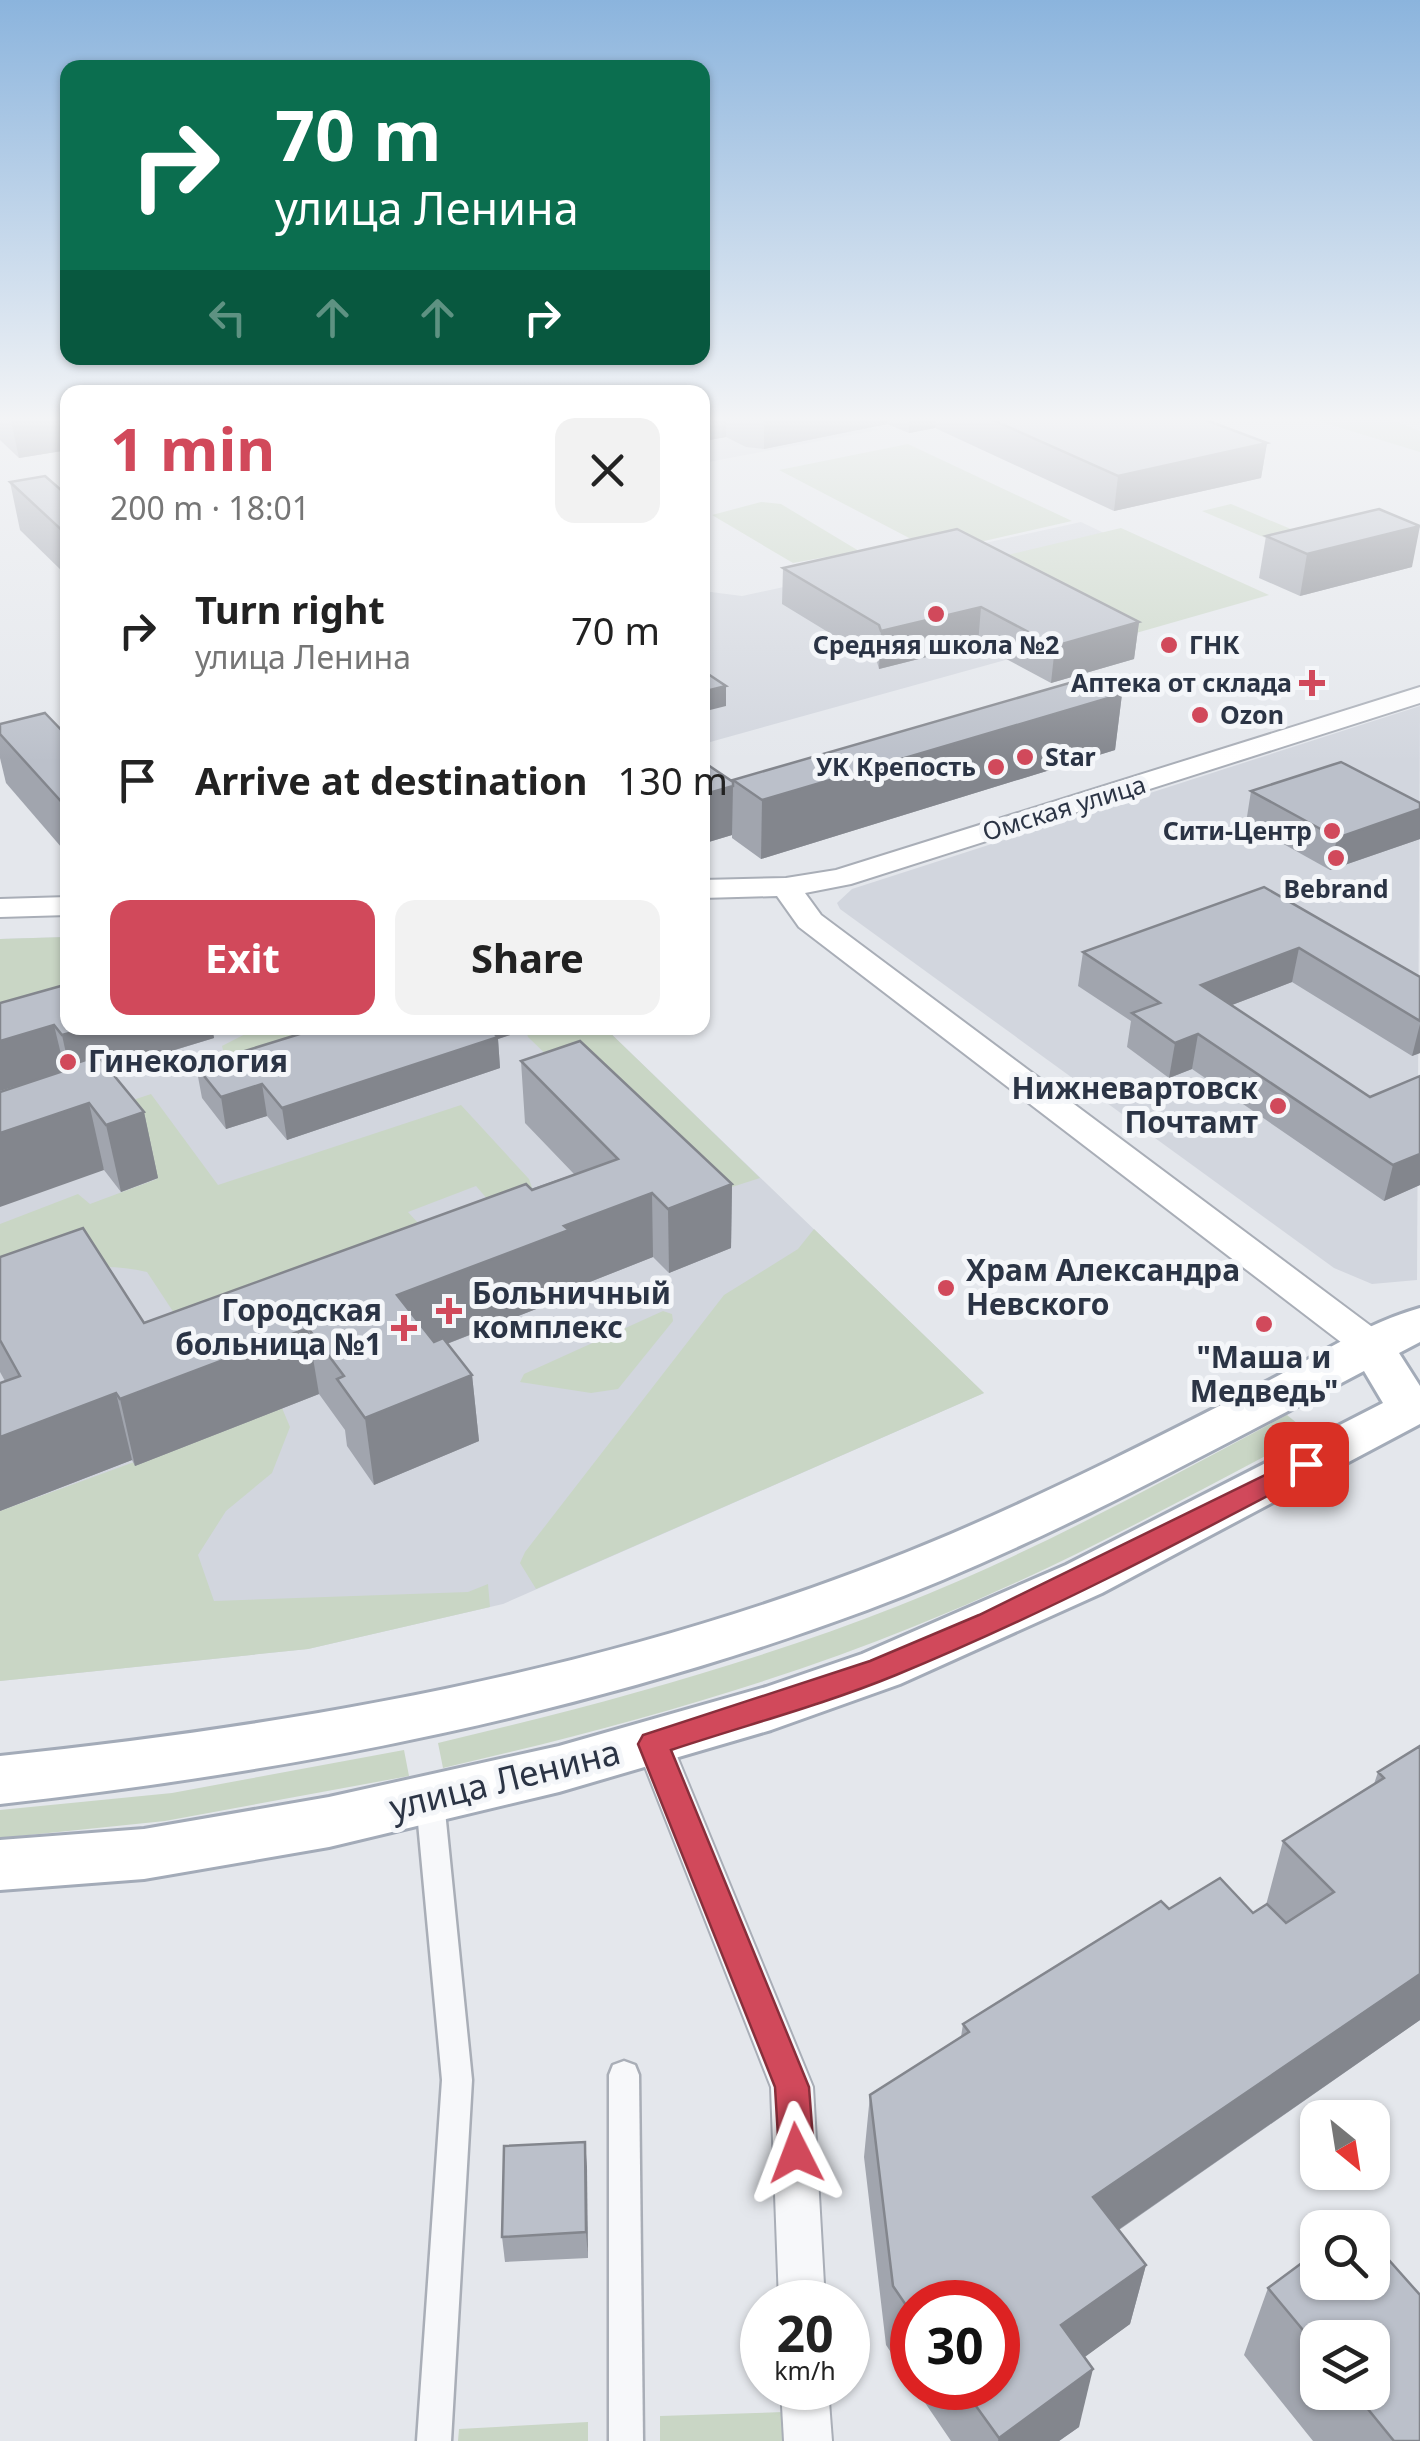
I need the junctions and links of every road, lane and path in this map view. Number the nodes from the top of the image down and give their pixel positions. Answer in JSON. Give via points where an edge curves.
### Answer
{"nodes":[{"id":1,"x":1420,"y":695,"type":"edge"},
{"id":2,"x":786,"y":887,"type":"junction"},
{"id":3,"x":710,"y":889,"type":"edge"},
{"id":4,"x":60,"y":906,"type":"edge"},
{"id":5,"x":0,"y":908,"type":"edge"},
{"id":6,"x":1420,"y":1323,"type":"edge"},
{"id":7,"x":1409,"y":1388,"type":"edge"},
{"id":8,"x":654,"y":1744,"type":"junction"},
{"id":9,"x":0,"y":1780,"type":"edge"},
{"id":10,"x":430,"y":1800,"type":"junction"},
{"id":11,"x":0,"y":1865,"type":"edge"},
{"id":12,"x":624,"y":2075,"type":"dead end"},
{"id":13,"x":801,"y":2280,"type":"edge"},
{"id":14,"x":806,"y":2410,"type":"edge"},
{"id":15,"x":434,"y":2441,"type":"edge"},
{"id":16,"x":626,"y":2441,"type":"edge"},
{"id":17,"x":808,"y":2441,"type":"edge"}],
"edges":[{"from":1,"to":2,"type":"main road","name":"Омская улица","via":[[840,878]]},
{"from":2,"to":3,"type":"main road","name":"Омская улица"},
{"from":2,"to":7,"type":"main road","via":[[810,921]]},
{"from":4,"to":5,"type":"main road"},
{"from":6,"to":7,"type":"main road","name":"улица Ленина"},
{"from":7,"to":8,"type":"main road","name":"улица Ленина","via":[[1140,1551],[990,1623],[881,1669]]},
{"from":7,"to":9,"type":"main road","name":"улица Ленина","via":[[673,1652],[490,1702],[313,1739]]},
{"from":8,"to":10,"type":"main road","name":"улица Ленина"},
{"from":8,"to":13,"type":"street","via":[[792,2087]]},
{"from":10,"to":11,"type":"main road","name":"улица Ленина","via":[[240,1840]]},
{"from":10,"to":15,"type":"street","via":[[456,2080]]},
{"from":12,"to":16,"type":"street"},
{"from":14,"to":17,"type":"street"}]}
